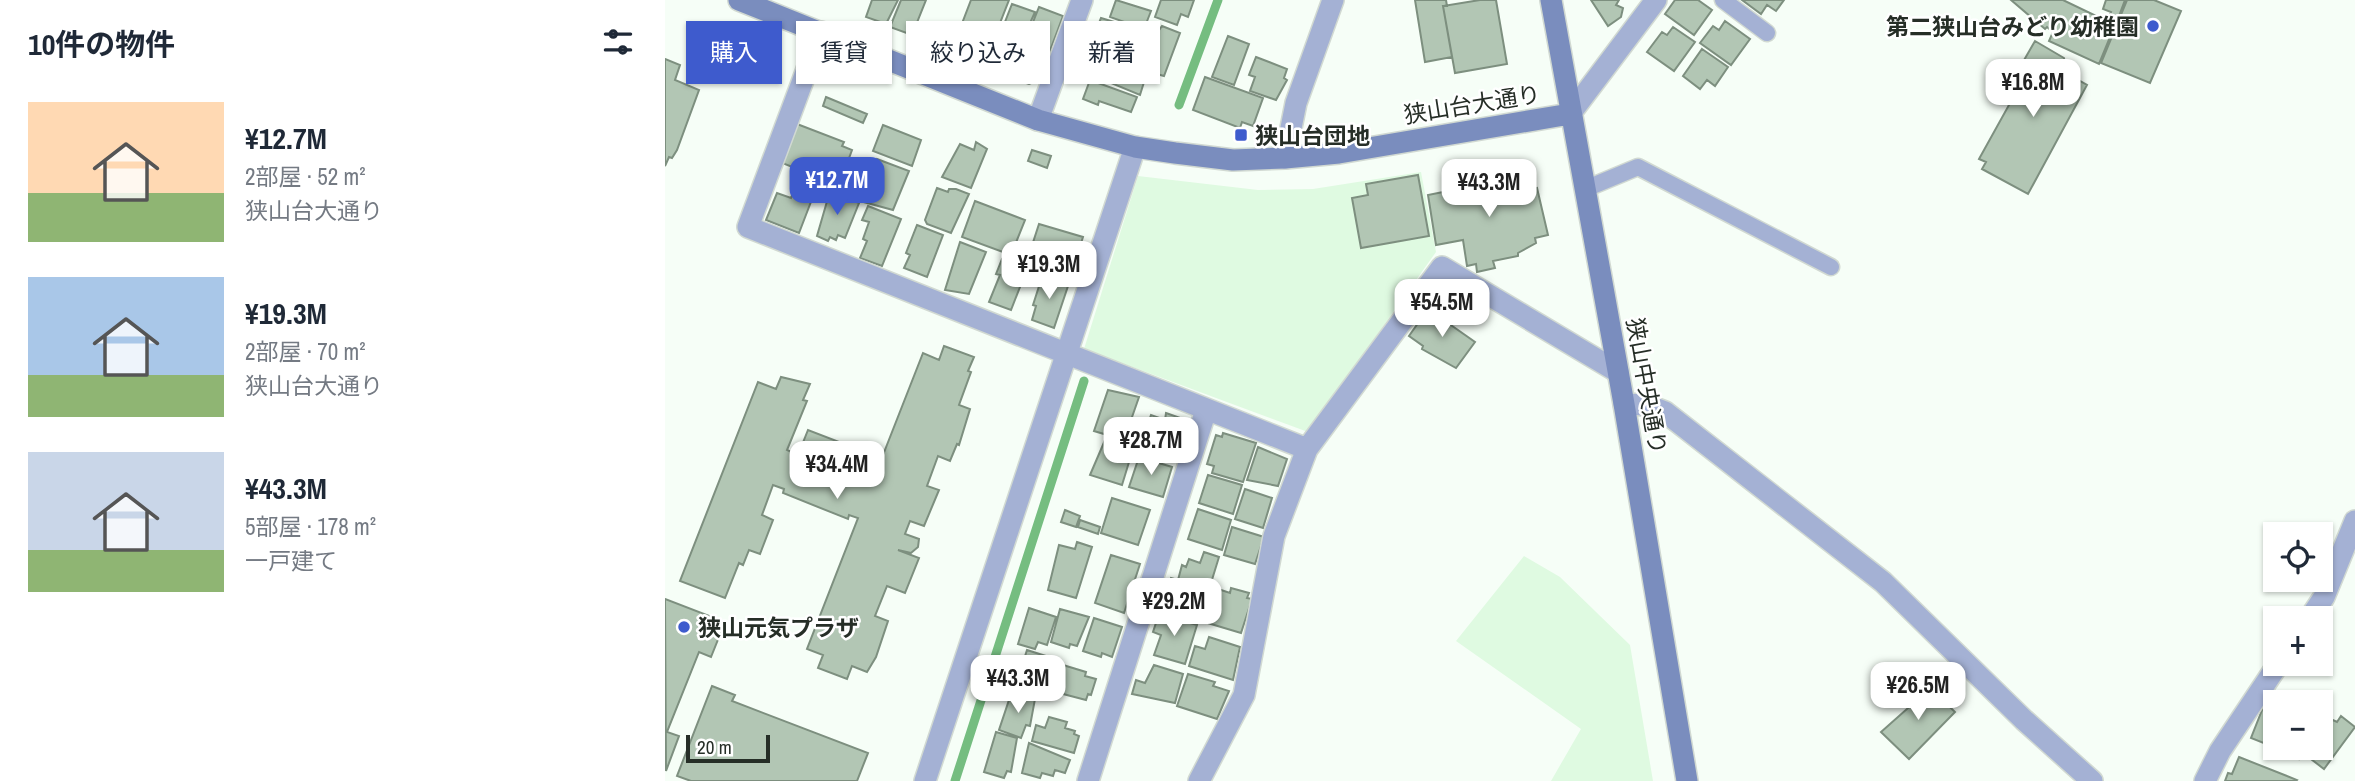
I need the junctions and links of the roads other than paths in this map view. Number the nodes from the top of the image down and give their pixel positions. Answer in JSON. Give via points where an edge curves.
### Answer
{"nodes":[{"id":1,"x":739,"y":0,"type":"edge"},
{"id":2,"x":1082,"y":0,"type":"edge"},
{"id":3,"x":1333,"y":0,"type":"edge"},
{"id":4,"x":1551,"y":0,"type":"edge"},
{"id":5,"x":1656,"y":0,"type":"edge"},
{"id":6,"x":1723,"y":0,"type":"edge"},
{"id":7,"x":796,"y":22,"type":"edge"},
{"id":8,"x":1767,"y":33,"type":"dead end"},
{"id":9,"x":892,"y":61,"type":"edge"},
{"id":10,"x":802,"y":84,"type":"edge"},
{"id":11,"x":1570,"y":114,"type":"junction"},
{"id":12,"x":1038,"y":120,"type":"junction"},
{"id":13,"x":1135,"y":147,"type":"junction"},
{"id":14,"x":1285,"y":158,"type":"junction"},
{"id":15,"x":1585,"y":189,"type":"junction"},
{"id":16,"x":1831,"y":267,"type":"dead end"},
{"id":17,"x":1065,"y":355,"type":"junction"},
{"id":18,"x":1618,"y":372,"type":"junction"},
{"id":19,"x":1624,"y":404,"type":"junction"},
{"id":20,"x":1206,"y":410,"type":"junction"},
{"id":21,"x":1307,"y":449,"type":"junction"},
{"id":22,"x":2355,"y":520,"type":"edge"},
{"id":23,"x":2318,"y":606,"type":"edge"},
{"id":24,"x":2270,"y":676,"type":"edge"},
{"id":25,"x":925,"y":781,"type":"edge"},
{"id":26,"x":1088,"y":781,"type":"edge"},
{"id":27,"x":1199,"y":781,"type":"edge"},
{"id":28,"x":1687,"y":781,"type":"edge"},
{"id":29,"x":2092,"y":781,"type":"edge"},
{"id":30,"x":2205,"y":781,"type":"edge"}],
"edges":[{"from":1,"to":7,"type":"street","name":"狭山台大通り"},
{"from":2,"to":12,"type":"street"},
{"from":3,"to":14,"type":"street","via":[[1296,103]]},
{"from":4,"to":11,"type":"street","name":"狭山中央通り"},
{"from":5,"to":11,"type":"street"},
{"from":6,"to":8,"type":"lane"},
{"from":9,"to":12,"type":"street","name":"狭山台大通り"},
{"from":10,"to":17,"type":"street","via":[[748,227]]},
{"from":11,"to":14,"type":"street","name":"狭山台大通り"},
{"from":11,"to":15,"type":"street","name":"狭山中央通り"},
{"from":12,"to":13,"type":"street","name":"狭山台大通り"},
{"from":13,"to":14,"type":"street","name":"狭山台大通り","via":[[1233,160]]},
{"from":13,"to":17,"type":"street"},
{"from":15,"to":16,"type":"lane","via":[[1638,167]]},
{"from":15,"to":18,"type":"street","name":"狭山中央通り"},
{"from":17,"to":20,"type":"street"},
{"from":17,"to":25,"type":"street"},
{"from":18,"to":19,"type":"street","name":"狭山中央通り"},
{"from":18,"to":21,"type":"street","via":[[1442,267]]},
{"from":19,"to":28,"type":"street","name":"狭山中央通り"},
{"from":19,"to":29,"type":"street","via":[[1665,412],[1883,582]]},
{"from":20,"to":21,"type":"street"},
{"from":20,"to":26,"type":"street"},
{"from":21,"to":27,"type":"street","via":[[1274,536],[1244,695]]},
{"from":22,"to":23,"type":"street"},
{"from":24,"to":30,"type":"street"}]}
